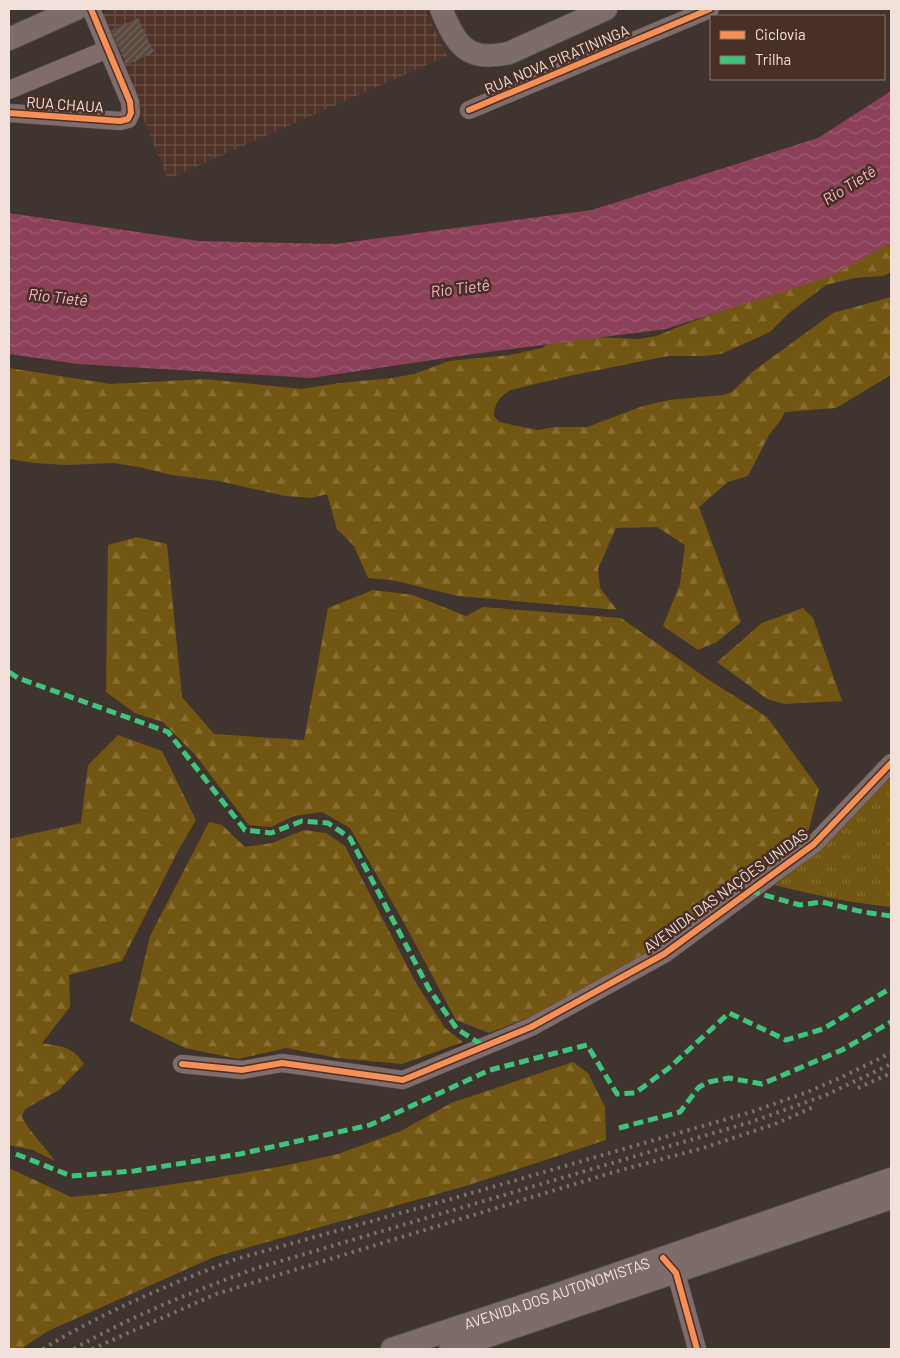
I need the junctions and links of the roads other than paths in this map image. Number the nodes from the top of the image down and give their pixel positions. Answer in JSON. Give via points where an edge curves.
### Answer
{"nodes":[{"id":1,"x":76,"y":9,"type":"edge"},
{"id":2,"x":90,"y":9,"type":"edge"},
{"id":3,"x":441,"y":9,"type":"edge"},
{"id":4,"x":606,"y":9,"type":"edge"},
{"id":5,"x":710,"y":9,"type":"edge"},
{"id":6,"x":9,"y":39,"type":"edge"},
{"id":7,"x":108,"y":49,"type":"junction"},
{"id":8,"x":9,"y":90,"type":"edge"},
{"id":9,"x":470,"y":110,"type":"dead end"},
{"id":10,"x":9,"y":113,"type":"edge"},
{"id":11,"x":891,"y":763,"type":"edge"},
{"id":12,"x":182,"y":1064,"type":"dead end"},
{"id":13,"x":891,"y":1179,"type":"edge"},
{"id":14,"x":891,"y":1198,"type":"edge"},
{"id":15,"x":669,"y":1266,"type":"junction"},
{"id":16,"x":392,"y":1349,"type":"edge"},
{"id":17,"x":450,"y":1349,"type":"edge"},
{"id":18,"x":697,"y":1349,"type":"edge"}],
"edges":[{"from":1,"to":6,"type":"main road"},
{"from":2,"to":7,"type":"street"},
{"from":3,"to":4,"type":"main road","via":[[452,35],[461,45],[482,56],[508,53]]},
{"from":5,"to":9,"type":"street","name":"RUA NOVA PIRATININGA"},
{"from":7,"to":8,"type":"street","name":"RUA CHAUA"},
{"from":7,"to":10,"type":"street","name":"RUA CHAUA","via":[[130,102],[128,119]]},
{"from":11,"to":12,"type":"street","name":"AVENIDA DAS NAÇÕES UNIDAS","via":[[814,844],[672,948],[531,1027],[403,1080],[282,1063],[242,1070]]},
{"from":13,"to":15,"type":"main road","name":"AVENIDA DOS AUTONOMISTAS"},
{"from":14,"to":15,"type":"main road","name":"AVENIDA DOS AUTONOMISTAS"},
{"from":15,"to":16,"type":"main road","name":"AVENIDA DOS AUTONOMISTAS"},
{"from":15,"to":17,"type":"main road","name":"AVENIDA DOS AUTONOMISTAS"},
{"from":15,"to":18,"type":"street"}]}
